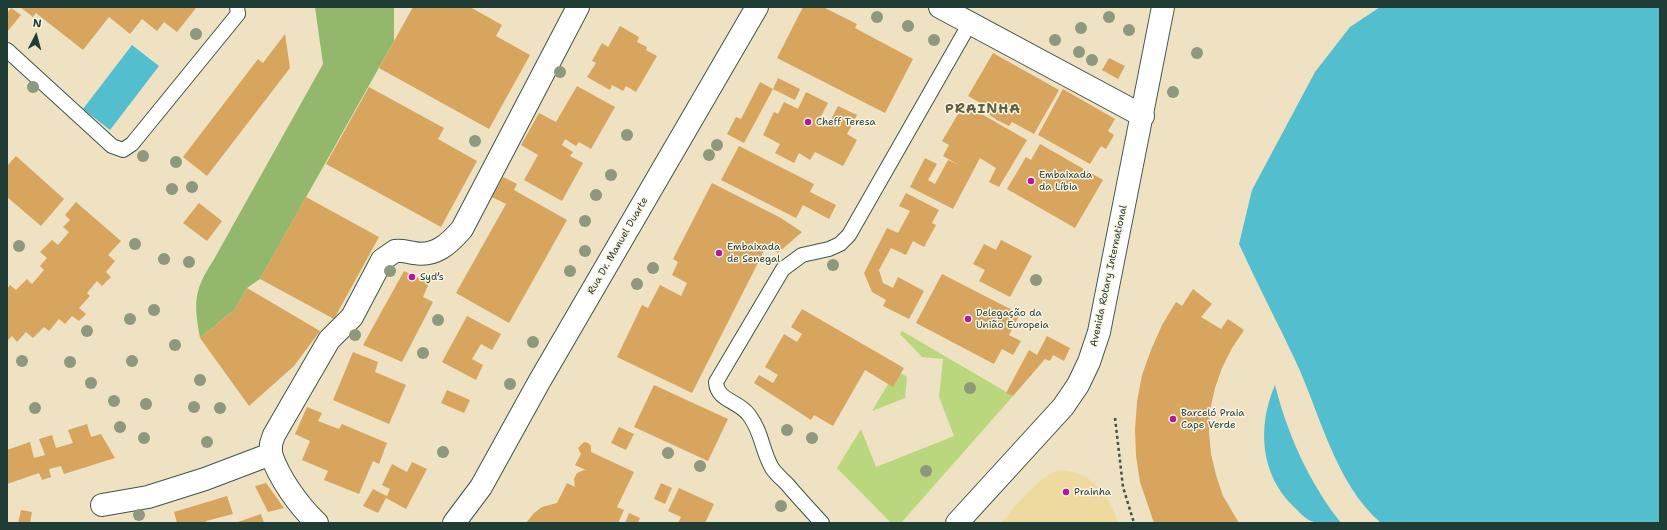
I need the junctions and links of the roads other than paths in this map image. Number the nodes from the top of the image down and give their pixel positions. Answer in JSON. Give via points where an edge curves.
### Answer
{"nodes":[{"id":1,"x":237,"y":7,"type":"edge"},
{"id":2,"x":578,"y":7,"type":"edge"},
{"id":3,"x":758,"y":7,"type":"edge"},
{"id":4,"x":940,"y":7,"type":"edge"},
{"id":5,"x":1164,"y":7,"type":"edge"},
{"id":6,"x":970,"y":23,"type":"junction"},
{"id":7,"x":7,"y":50,"type":"edge"},
{"id":8,"x":1143,"y":116,"type":"junction"},
{"id":9,"x":272,"y":454,"type":"junction"},
{"id":10,"x":482,"y":487,"type":"junction"},
{"id":11,"x":102,"y":505,"type":"dead end"},
{"id":12,"x":317,"y":523,"type":"edge"},
{"id":13,"x":454,"y":523,"type":"edge"},
{"id":14,"x":474,"y":523,"type":"edge"},
{"id":15,"x":822,"y":523,"type":"edge"},
{"id":16,"x":957,"y":523,"type":"edge"}],
"edges":[{"from":1,"to":7,"type":"lane","via":[[238,14],[132,144],[123,150],[112,146]]},
{"from":2,"to":9,"type":"street","via":[[462,230],[437,251],[426,254],[396,251],[382,260],[352,317],[329,340],[274,435],[271,444]]},
{"from":3,"to":10,"type":"street","name":"Rua Dr. Manuel Duarte","via":[[539,382]]},
{"from":4,"to":6,"type":"street"},
{"from":5,"to":8,"type":"street","name":"Avenida Rotary International"},
{"from":6,"to":8,"type":"street"},
{"from":6,"to":15,"type":"lane","via":[[849,235],[829,250],[802,256],[782,269],[716,382],[719,394],[744,408],[753,419],[761,434],[772,469]]},
{"from":8,"to":16,"type":"street","name":"Avenida Rotary International","via":[[1099,332],[1089,362],[1063,407]]},
{"from":9,"to":11,"type":"street","via":[[162,492]]},
{"from":9,"to":12,"type":"street","via":[[288,485],[309,516]]},
{"from":10,"to":13,"type":"street","name":"Rua Dr. Manuel Duarte"},
{"from":10,"to":14,"type":"street","name":"Rua Dr. Manuel Duarte"}]}
